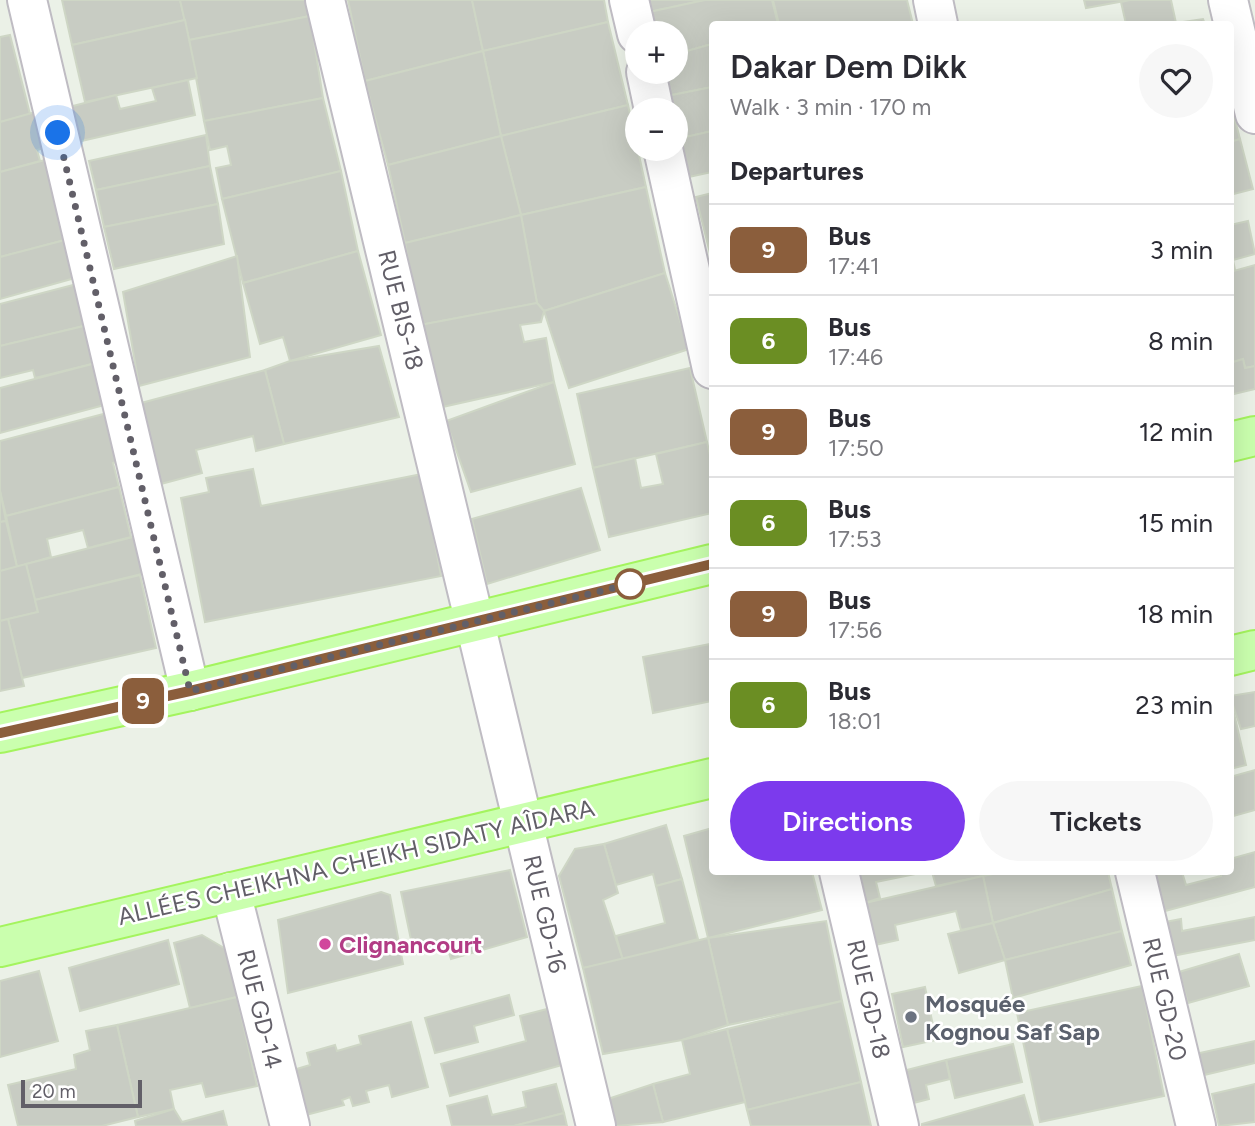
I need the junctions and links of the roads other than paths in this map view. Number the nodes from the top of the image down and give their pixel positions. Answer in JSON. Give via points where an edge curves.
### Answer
{"nodes":[{"id":1,"x":27,"y":0,"type":"edge"},
{"id":2,"x":325,"y":0,"type":"edge"},
{"id":3,"x":629,"y":0,"type":"edge"},
{"id":4,"x":933,"y":0,"type":"edge"},
{"id":5,"x":1228,"y":0,"type":"edge"},
{"id":6,"x":634,"y":21,"type":"edge"},
{"id":7,"x":937,"y":21,"type":"edge"},
{"id":8,"x":1233,"y":21,"type":"edge"},
{"id":9,"x":1234,"y":25,"type":"edge"},
{"id":10,"x":1255,"y":114,"type":"edge"},
{"id":11,"x":666,"y":161,"type":"edge"},
{"id":12,"x":709,"y":356,"type":"edge"},
{"id":13,"x":1255,"y":436,"type":"edge"},
{"id":14,"x":1234,"y":441,"type":"edge"},
{"id":15,"x":709,"y":565,"type":"edge"},
{"id":16,"x":476,"y":620,"type":"junction"},
{"id":17,"x":1255,"y":650,"type":"edge"},
{"id":18,"x":1234,"y":655,"type":"edge"},
{"id":19,"x":190,"y":691,"type":"junction"},
{"id":20,"x":0,"y":733,"type":"edge"},
{"id":21,"x":709,"y":779,"type":"edge"},
{"id":22,"x":522,"y":812,"type":"junction"},
{"id":23,"x":840,"y":875,"type":"edge"},
{"id":24,"x":1136,"y":875,"type":"edge"},
{"id":25,"x":231,"y":892,"type":"junction"},
{"id":26,"x":0,"y":947,"type":"edge"},
{"id":27,"x":290,"y":1126,"type":"edge"},
{"id":28,"x":596,"y":1126,"type":"edge"},
{"id":29,"x":899,"y":1126,"type":"edge"},
{"id":30,"x":1196,"y":1126,"type":"edge"}],
"edges":[{"from":1,"to":19,"type":"street"},
{"from":2,"to":16,"type":"street","name":"RUE BIS-18"},
{"from":3,"to":6,"type":"street"},
{"from":4,"to":7,"type":"street"},
{"from":5,"to":8,"type":"street"},
{"from":9,"to":10,"type":"street"},
{"from":11,"to":12,"type":"street"},
{"from":13,"to":14,"type":"main road"},
{"from":15,"to":16,"type":"main road"},
{"from":16,"to":19,"type":"main road"},
{"from":16,"to":22,"type":"street","name":"RUE GD-16"},
{"from":17,"to":18,"type":"main road"},
{"from":19,"to":20,"type":"main road"},
{"from":21,"to":22,"type":"main road","name":"ALLÉES CHEIKHNA CHEIKH SIDATY AÎDARA"},
{"from":22,"to":25,"type":"main road","name":"ALLÉES CHEIKHNA CHEIKH SIDATY AÎDARA"},
{"from":22,"to":28,"type":"street","name":"RUE GD-16"},
{"from":23,"to":29,"type":"street","name":"RUE GD-18"},
{"from":24,"to":30,"type":"street","name":"RUE GD-20"},
{"from":25,"to":26,"type":"main road","name":"ALLÉES CHEIKHNA CHEIKH SIDATY AÎDARA"},
{"from":25,"to":27,"type":"street","name":"RUE GD-14"}]}
